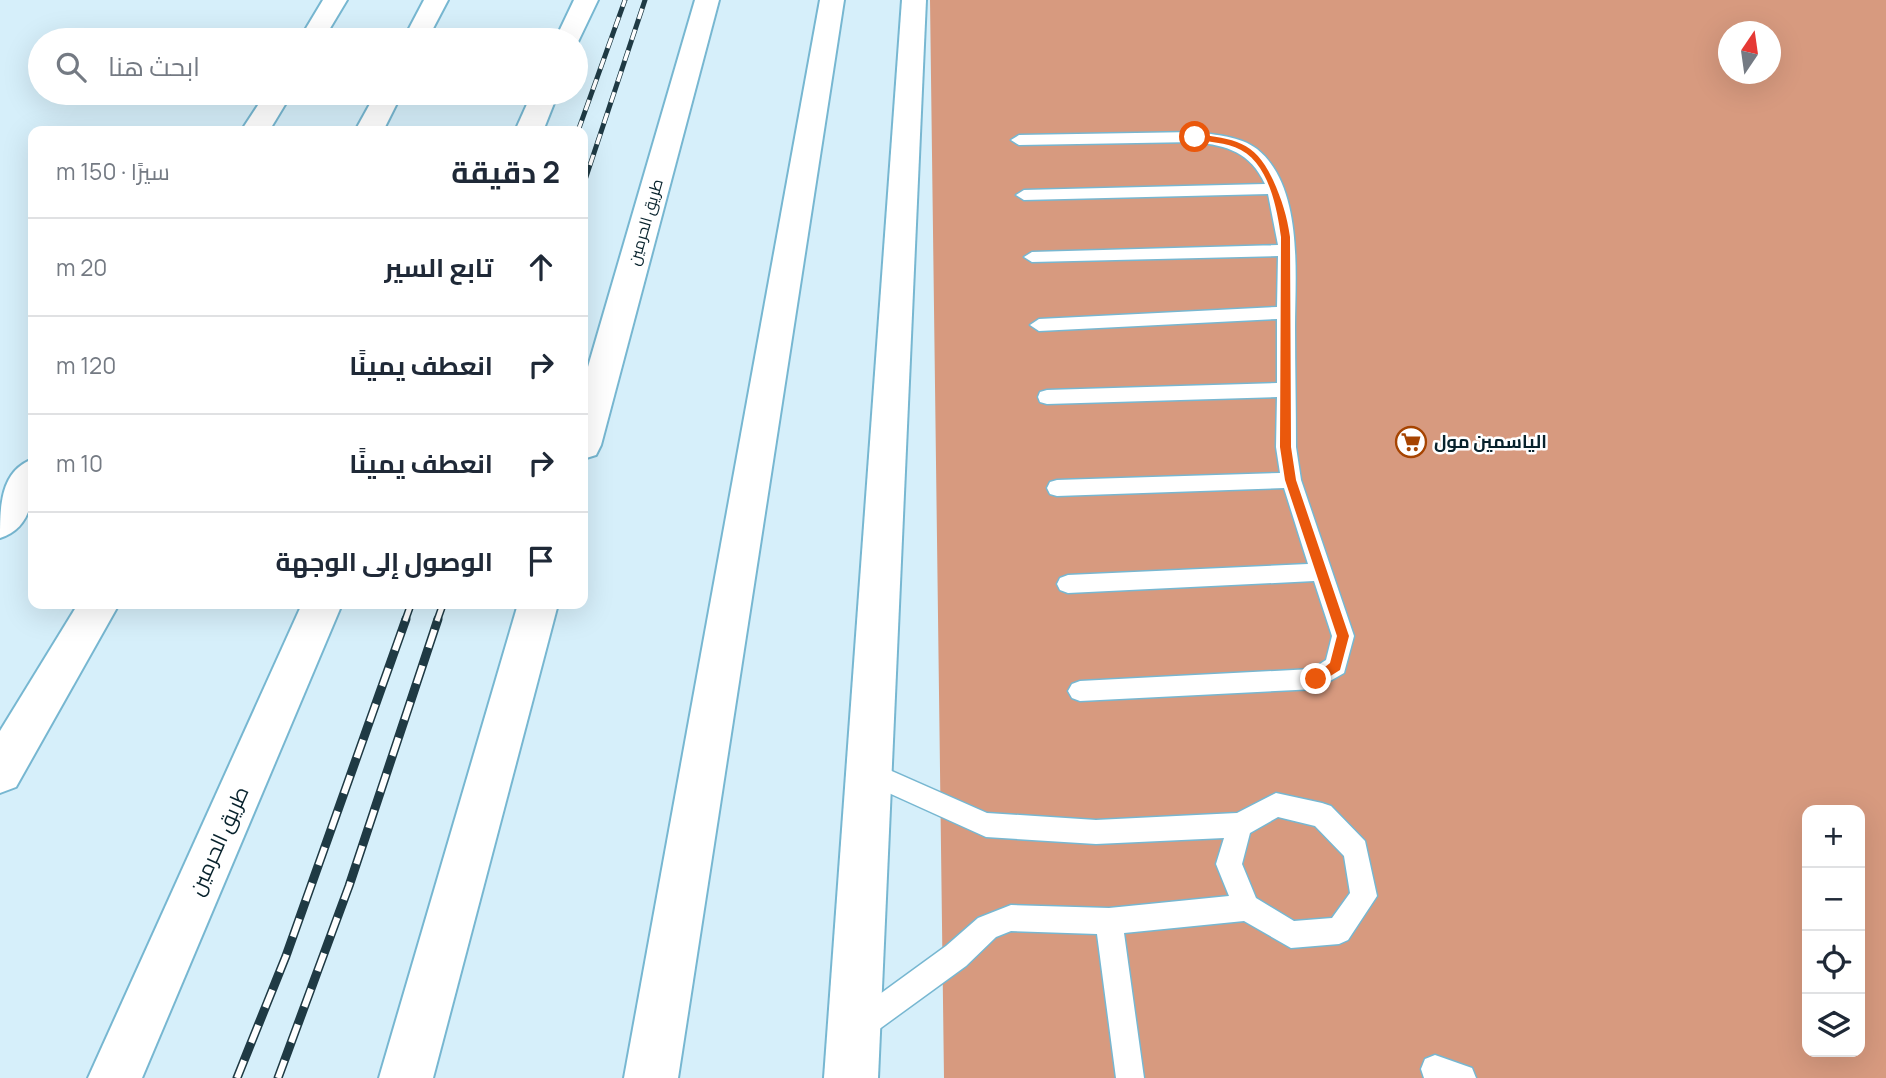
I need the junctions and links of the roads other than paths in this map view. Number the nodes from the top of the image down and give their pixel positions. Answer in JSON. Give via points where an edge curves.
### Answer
{"nodes":[{"id":1,"x":335,"y":0,"type":"edge"},
{"id":2,"x":436,"y":0,"type":"edge"},
{"id":3,"x":586,"y":0,"type":"edge"},
{"id":4,"x":707,"y":0,"type":"edge"},
{"id":5,"x":832,"y":0,"type":"edge"},
{"id":6,"x":915,"y":0,"type":"edge"},
{"id":7,"x":318,"y":28,"type":"edge"},
{"id":8,"x":421,"y":28,"type":"edge"},
{"id":9,"x":573,"y":28,"type":"edge"},
{"id":10,"x":271,"y":105,"type":"edge"},
{"id":11,"x":382,"y":105,"type":"edge"},
{"id":12,"x":540,"y":105,"type":"edge"},
{"id":13,"x":258,"y":126,"type":"edge"},
{"id":14,"x":372,"y":126,"type":"edge"},
{"id":15,"x":531,"y":126,"type":"edge"},
{"id":16,"x":1018,"y":140,"type":"dead end"},
{"id":17,"x":1273,"y":190,"type":"junction"},
{"id":18,"x":1024,"y":195,"type":"dead end"},
{"id":19,"x":1286,"y":250,"type":"junction"},
{"id":20,"x":1032,"y":257,"type":"dead end"},
{"id":21,"x":1285,"y":313,"type":"junction"},
{"id":22,"x":1039,"y":325,"type":"dead end"},
{"id":23,"x":1285,"y":390,"type":"junction"},
{"id":24,"x":1047,"y":397,"type":"dead end"},
{"id":25,"x":588,"y":427,"type":"edge"},
{"id":26,"x":1291,"y":480,"type":"junction"},
{"id":27,"x":28,"y":481,"type":"edge"},
{"id":28,"x":1057,"y":488,"type":"dead end"},
{"id":29,"x":0,"y":523,"type":"edge"},
{"id":30,"x":1322,"y":572,"type":"junction"},
{"id":31,"x":1068,"y":584,"type":"dead end"},
{"id":32,"x":96,"y":609,"type":"edge"},
{"id":33,"x":320,"y":609,"type":"edge"},
{"id":34,"x":537,"y":609,"type":"edge"},
{"id":35,"x":1080,"y":691,"type":"dead end"},
{"id":36,"x":0,"y":772,"type":"edge"},
{"id":37,"x":869,"y":772,"type":"junction"},
{"id":38,"x":1240,"y":825,"type":"junction"},
{"id":39,"x":1247,"y":907,"type":"junction"},
{"id":40,"x":1109,"y":921,"type":"junction"},
{"id":41,"x":854,"y":1031,"type":"junction"},
{"id":42,"x":115,"y":1078,"type":"edge"},
{"id":43,"x":406,"y":1078,"type":"edge"},
{"id":44,"x":651,"y":1078,"type":"edge"},
{"id":45,"x":851,"y":1078,"type":"edge"},
{"id":46,"x":1130,"y":1078,"type":"edge"},
{"id":47,"x":1437,"y":1078,"type":"edge"},
{"id":48,"x":1462,"y":1078,"type":"edge"}],
"edges":[{"from":1,"to":7,"type":"main road"},
{"from":2,"to":8,"type":"main road"},
{"from":3,"to":9,"type":"main road"},
{"from":4,"to":25,"type":"main road","name":"طريق الحرمين"},
{"from":5,"to":44,"type":"main road"},
{"from":6,"to":37,"type":"main road"},
{"from":10,"to":13,"type":"main road"},
{"from":11,"to":14,"type":"main road"},
{"from":12,"to":15,"type":"main road"},
{"from":16,"to":17,"type":"lane","via":[[1220,140],[1243,147],[1260,160]]},
{"from":17,"to":18,"type":"lane"},
{"from":17,"to":19,"type":"lane","via":[[1282,208]]},
{"from":19,"to":20,"type":"lane"},
{"from":19,"to":21,"type":"lane"},
{"from":21,"to":22,"type":"lane"},
{"from":21,"to":23,"type":"lane"},
{"from":23,"to":24,"type":"lane"},
{"from":23,"to":26,"type":"lane"},
{"from":26,"to":28,"type":"lane"},
{"from":26,"to":30,"type":"lane"},
{"from":27,"to":29,"type":"main road"},
{"from":30,"to":31,"type":"lane"},
{"from":30,"to":35,"type":"lane","via":[[1343,636],[1336,666],[1316,679]]},
{"from":32,"to":36,"type":"main road"},
{"from":33,"to":42,"type":"main road","name":"طريق الحرمين"},
{"from":34,"to":43,"type":"main road"},
{"from":37,"to":38,"type":"lane","via":[[986,825],[1096,832]]},
{"from":37,"to":41,"type":"main road"},
{"from":38,"to":39,"type":"lane","via":[[1229,864]]},
{"from":38,"to":39,"type":"lane","via":[[1276,805],[1322,815],[1356,850],[1364,896],[1339,931],[1292,934]]},
{"from":39,"to":40,"type":"lane"},
{"from":40,"to":41,"type":"lane","via":[[1011,918],[987,927],[938,970]]},
{"from":40,"to":46,"type":"lane"},
{"from":41,"to":45,"type":"main road"},
{"from":47,"to":48,"type":"lane","via":[[1435,1069]]}]}
